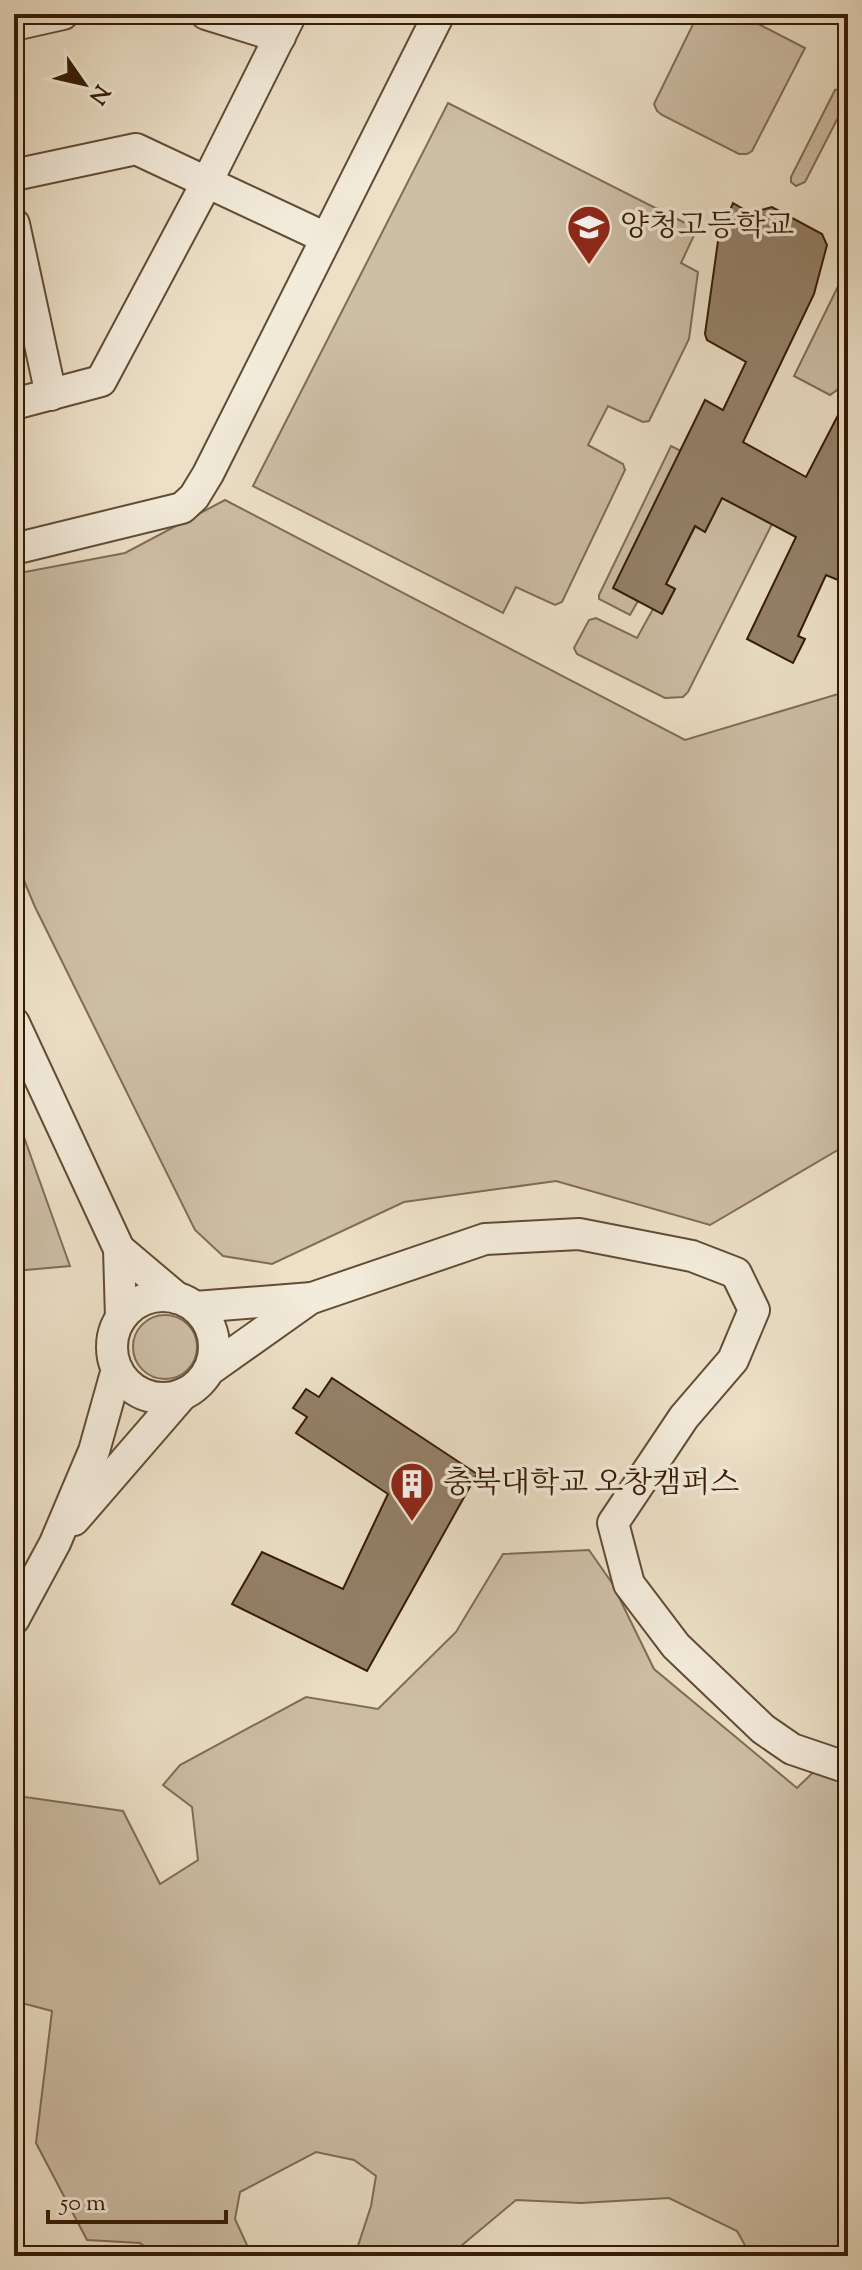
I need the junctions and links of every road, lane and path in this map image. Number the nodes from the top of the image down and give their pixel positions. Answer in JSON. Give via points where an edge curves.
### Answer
{"nodes":[{"id":1,"x":63,"y":14,"type":"edge"},
{"id":2,"x":206,"y":14,"type":"edge"},
{"id":3,"x":439,"y":14,"type":"edge"},
{"id":4,"x":14,"y":25,"type":"edge"},
{"id":5,"x":285,"y":25,"type":"edge"},
{"id":6,"x":14,"y":175,"type":"edge"},
{"id":7,"x":207,"y":182,"type":"junction"},
{"id":8,"x":14,"y":224,"type":"edge"},
{"id":9,"x":326,"y":238,"type":"junction"},
{"id":10,"x":51,"y":395,"type":"junction"},
{"id":11,"x":14,"y":404,"type":"edge"},
{"id":12,"x":14,"y":549,"type":"edge"},
{"id":13,"x":14,"y":1023,"type":"edge"},
{"id":14,"x":119,"y":1249,"type":"junction"},
{"id":15,"x":312,"y":1298,"type":"junction"},
{"id":16,"x":186,"y":1303,"type":"junction"},
{"id":17,"x":121,"y":1318,"type":"junction"},
{"id":18,"x":117,"y":1369,"type":"junction"},
{"id":19,"x":208,"y":1371,"type":"junction"},
{"id":20,"x":183,"y":1394,"type":"junction"},
{"id":21,"x":55,"y":1543,"type":"junction"},
{"id":22,"x":14,"y":1619,"type":"edge"},
{"id":23,"x":848,"y":1768,"type":"edge"}],
"edges":[{"from":1,"to":4,"type":"street"},
{"from":2,"to":5,"type":"street"},
{"from":3,"to":9,"type":"street"},
{"from":5,"to":7,"type":"street"},
{"from":6,"to":7,"type":"street","via":[[136,149]]},
{"from":7,"to":9,"type":"street"},
{"from":7,"to":10,"type":"street","via":[[101,381]]},
{"from":8,"to":10,"type":"street"},
{"from":9,"to":12,"type":"street","via":[[194,497],[182,508]]},
{"from":10,"to":11,"type":"street"},
{"from":13,"to":14,"type":"street"},
{"from":14,"to":16,"type":"street"},
{"from":14,"to":17,"type":"street"},
{"from":15,"to":16,"type":"street"},
{"from":15,"to":19,"type":"street"},
{"from":15,"to":23,"type":"street","via":[[485,1239],[532,1236],[579,1234],[692,1256],[736,1273],[754,1310],[733,1360],[684,1417],[613,1523],[629,1584],[676,1646],[763,1729],[792,1749]]},
{"from":16,"to":17,"type":"street","via":[[163,1296],[146,1299]]},
{"from":16,"to":19,"type":"street","via":[[207,1321],[213,1337]]},
{"from":17,"to":18,"type":"street","via":[[112,1350]]},
{"from":18,"to":20,"type":"street","via":[[135,1391],[150,1397]]},
{"from":18,"to":21,"type":"street","via":[[94,1451]]},
{"from":19,"to":20,"type":"street"},
{"from":20,"to":21,"type":"street"},
{"from":21,"to":22,"type":"street"}]}
